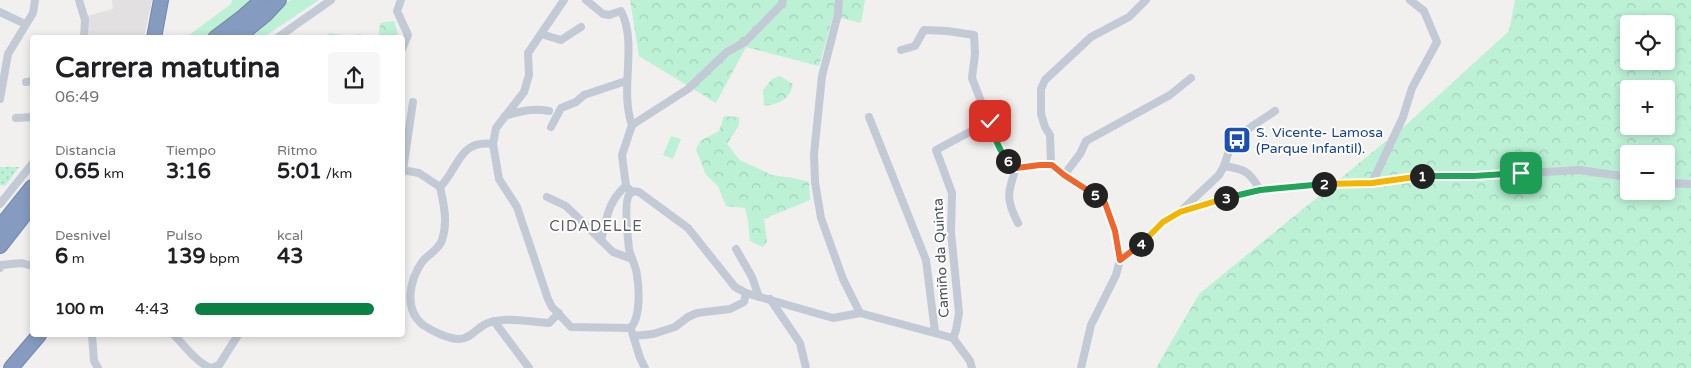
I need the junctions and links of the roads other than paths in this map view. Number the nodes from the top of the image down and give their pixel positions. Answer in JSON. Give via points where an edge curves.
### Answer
{"nodes":[{"id":1,"x":35,"y":0,"type":"edge"},
{"id":2,"x":79,"y":0,"type":"edge"},
{"id":3,"x":161,"y":0,"type":"edge"},
{"id":4,"x":262,"y":0,"type":"edge"},
{"id":5,"x":279,"y":0,"type":"edge"},
{"id":6,"x":331,"y":0,"type":"edge"},
{"id":7,"x":400,"y":0,"type":"edge"},
{"id":8,"x":564,"y":0,"type":"edge"},
{"id":9,"x":586,"y":0,"type":"edge"},
{"id":10,"x":783,"y":0,"type":"edge"},
{"id":11,"x":839,"y":0,"type":"edge"},
{"id":12,"x":1146,"y":0,"type":"edge"},
{"id":13,"x":1410,"y":0,"type":"edge"},
{"id":14,"x":0,"y":12,"type":"edge"},
{"id":15,"x":25,"y":24,"type":"junction"},
{"id":16,"x":581,"y":27,"type":"dead end"},
{"id":17,"x":541,"y":34,"type":"junction"},
{"id":18,"x":84,"y":35,"type":"edge"},
{"id":19,"x":155,"y":35,"type":"edge"},
{"id":20,"x":219,"y":35,"type":"edge"},
{"id":21,"x":241,"y":35,"type":"edge"},
{"id":22,"x":281,"y":35,"type":"edge"},
{"id":23,"x":405,"y":42,"type":"edge"},
{"id":24,"x":0,"y":48,"type":"edge"},
{"id":25,"x":901,"y":50,"type":"dead end"},
{"id":26,"x":8,"y":54,"type":"junction"},
{"id":27,"x":1192,"y":78,"type":"dead end"},
{"id":28,"x":626,"y":81,"type":"junction"},
{"id":29,"x":0,"y":99,"type":"edge"},
{"id":30,"x":413,"y":102,"type":"dead end"},
{"id":31,"x":549,"y":111,"type":"dead end"},
{"id":32,"x":1275,"y":111,"type":"dead end"},
{"id":33,"x":505,"y":116,"type":"junction"},
{"id":34,"x":30,"y":117,"type":"edge"},
{"id":35,"x":869,"y":117,"type":"dead end"},
{"id":36,"x":16,"y":118,"type":"dead end"},
{"id":37,"x":990,"y":121,"type":"junction"},
{"id":38,"x":632,"y":125,"type":"junction"},
{"id":39,"x":551,"y":127,"type":"dead end"},
{"id":40,"x":493,"y":144,"type":"junction"},
{"id":41,"x":405,"y":151,"type":"edge"},
{"id":42,"x":1052,"y":165,"type":"junction"},
{"id":43,"x":30,"y":166,"type":"edge"},
{"id":44,"x":1224,"y":166,"type":"junction"},
{"id":45,"x":1016,"y":168,"type":"junction"},
{"id":46,"x":405,"y":171,"type":"edge"},
{"id":47,"x":1064,"y":175,"type":"junction"},
{"id":48,"x":1620,"y":176,"type":"edge"},
{"id":49,"x":1372,"y":183,"type":"junction"},
{"id":50,"x":1675,"y":183,"type":"edge"},
{"id":51,"x":1691,"y":184,"type":"edge"},
{"id":52,"x":440,"y":187,"type":"junction"},
{"id":53,"x":629,"y":189,"type":"junction"},
{"id":54,"x":30,"y":190,"type":"edge"},
{"id":55,"x":1260,"y":190,"type":"junction"},
{"id":56,"x":9,"y":192,"type":"junction"},
{"id":57,"x":0,"y":193,"type":"edge"},
{"id":58,"x":547,"y":197,"type":"dead end"},
{"id":59,"x":0,"y":204,"type":"edge"},
{"id":60,"x":30,"y":208,"type":"edge"},
{"id":61,"x":1180,"y":212,"type":"junction"},
{"id":62,"x":1018,"y":223,"type":"dead end"},
{"id":63,"x":0,"y":227,"type":"edge"},
{"id":64,"x":601,"y":240,"type":"junction"},
{"id":65,"x":0,"y":246,"type":"edge"},
{"id":66,"x":736,"y":249,"type":"dead end"},
{"id":67,"x":632,"y":260,"type":"junction"},
{"id":68,"x":1120,"y":260,"type":"junction"},
{"id":69,"x":30,"y":265,"type":"edge"},
{"id":70,"x":0,"y":268,"type":"edge"},
{"id":71,"x":746,"y":293,"type":"junction"},
{"id":72,"x":759,"y":297,"type":"junction"},
{"id":73,"x":770,"y":299,"type":"junction"},
{"id":74,"x":407,"y":308,"type":"edge"},
{"id":75,"x":559,"y":313,"type":"junction"},
{"id":76,"x":860,"y":313,"type":"junction"},
{"id":77,"x":494,"y":321,"type":"junction"},
{"id":78,"x":630,"y":328,"type":"junction"},
{"id":79,"x":935,"y":332,"type":"junction"},
{"id":80,"x":634,"y":336,"type":"junction"},
{"id":81,"x":37,"y":337,"type":"edge"},
{"id":82,"x":92,"y":337,"type":"edge"},
{"id":83,"x":176,"y":337,"type":"edge"},
{"id":84,"x":237,"y":337,"type":"edge"},
{"id":85,"x":953,"y":338,"type":"junction"},
{"id":86,"x":11,"y":368,"type":"edge"},
{"id":87,"x":98,"y":368,"type":"edge"},
{"id":88,"x":212,"y":368,"type":"edge"},
{"id":89,"x":529,"y":368,"type":"edge"},
{"id":90,"x":645,"y":368,"type":"edge"},
{"id":91,"x":806,"y":368,"type":"edge"},
{"id":92,"x":972,"y":368,"type":"edge"},
{"id":93,"x":1081,"y":368,"type":"edge"}],
"edges":[{"from":1,"to":15,"type":"street","via":[[33,13]]},
{"from":2,"to":18,"type":"street","via":[[85,20]]},
{"from":3,"to":19,"type":"highway"},
{"from":4,"to":20,"type":"highway"},
{"from":5,"to":21,"type":"highway"},
{"from":6,"to":22,"type":"street"},
{"from":7,"to":23,"type":"street","via":[[397,11],[408,35]]},
{"from":8,"to":17,"type":"street"},
{"from":9,"to":28,"type":"street","via":[[603,14],[621,11],[625,19]]},
{"from":10,"to":38,"type":"street","via":[[745,42],[726,52],[688,89]]},
{"from":11,"to":76,"type":"street","via":[[822,76],[814,154],[815,182],[822,218],[843,279]]},
{"from":12,"to":42,"type":"street","via":[[1129,17],[1091,37],[1045,80],[1041,90],[1041,114],[1050,135]]},
{"from":13,"to":49,"type":"street","via":[[1424,11],[1438,42],[1412,88],[1403,117]]},
{"from":14,"to":15,"type":"street"},
{"from":15,"to":26,"type":"street"},
{"from":16,"to":17,"type":"street","via":[[560,40]]},
{"from":17,"to":33,"type":"street","via":[[528,53],[524,92]]},
{"from":24,"to":26,"type":"street"},
{"from":25,"to":37,"type":"street","via":[[915,46],[924,30],[974,35],[972,78]]},
{"from":26,"to":29,"type":"street"},
{"from":27,"to":47,"type":"street","via":[[1170,95],[1086,141]]},
{"from":28,"to":38,"type":"street"},
{"from":28,"to":39,"type":"street","via":[[584,95],[561,108]]},
{"from":30,"to":41,"type":"street"},
{"from":31,"to":33,"type":"street","via":[[527,110]]},
{"from":32,"to":44,"type":"street","via":[[1233,139]]},
{"from":33,"to":40,"type":"street","via":[[496,128]]},
{"from":34,"to":36,"type":"street"},
{"from":35,"to":79,"type":"street","via":[[926,260]]},
{"from":37,"to":45,"type":"street","via":[[1001,153]]},
{"from":37,"to":85,"type":"street","name":"Camiño da Quinta","via":[[936,150],[952,193],[950,232],[959,313]]},
{"from":38,"to":53,"type":"street","via":[[622,155]]},
{"from":40,"to":52,"type":"street","via":[[482,142],[470,147]]},
{"from":40,"to":75,"type":"street","via":[[498,178],[517,207],[548,299]]},
{"from":42,"to":45,"type":"street"},
{"from":42,"to":47,"type":"street"},
{"from":43,"to":56,"type":"street"},
{"from":44,"to":55,"type":"street","via":[[1241,168],[1252,176]]},
{"from":44,"to":61,"type":"street"},
{"from":45,"to":62,"type":"street","via":[[1008,199]]},
{"from":46,"to":52,"type":"street","via":[[419,173]]},
{"from":47,"to":68,"type":"street","via":[[1105,203],[1115,231]]},
{"from":48,"to":49,"type":"street","via":[[1579,170],[1417,176]]},
{"from":49,"to":55,"type":"street"},
{"from":50,"to":51,"type":"street"},
{"from":52,"to":74,"type":"street","via":[[445,211],[441,243],[422,261],[414,276]]},
{"from":53,"to":64,"type":"street","via":[[616,194]]},
{"from":53,"to":67,"type":"street","via":[[627,212]]},
{"from":53,"to":71,"type":"street","via":[[639,192],[688,228],[735,287]]},
{"from":54,"to":63,"type":"highway"},
{"from":55,"to":61,"type":"street"},
{"from":56,"to":57,"type":"street"},
{"from":56,"to":59,"type":"street"},
{"from":58,"to":64,"type":"street","via":[[566,206]]},
{"from":60,"to":65,"type":"highway"},
{"from":61,"to":68,"type":"street","via":[[1163,222]]},
{"from":64,"to":67,"type":"street","via":[[613,252]]},
{"from":66,"to":72,"type":"street"},
{"from":67,"to":78,"type":"street","via":[[637,274],[638,302]]},
{"from":68,"to":93,"type":"street","via":[[1091,325]]},
{"from":69,"to":70,"type":"street","via":[[22,263],[1,265]]},
{"from":71,"to":72,"type":"street"},
{"from":71,"to":80,"type":"street","via":[[744,302],[730,309],[697,313],[675,327]]},
{"from":72,"to":73,"type":"street"},
{"from":73,"to":76,"type":"street","via":[[832,318]]},
{"from":73,"to":91,"type":"street","via":[[800,343]]},
{"from":74,"to":77,"type":"street","via":[[426,327],[449,338],[469,336]]},
{"from":75,"to":77,"type":"street","via":[[549,323]]},
{"from":75,"to":78,"type":"street","via":[[571,327]]},
{"from":76,"to":79,"type":"street"},
{"from":77,"to":89,"type":"street"},
{"from":78,"to":80,"type":"street"},
{"from":79,"to":85,"type":"street"},
{"from":80,"to":90,"type":"street"},
{"from":81,"to":86,"type":"highway"},
{"from":82,"to":87,"type":"street","via":[[94,361]]},
{"from":83,"to":88,"type":"street","via":[[202,363]]},
{"from":84,"to":88,"type":"street","via":[[219,364]]},
{"from":85,"to":92,"type":"street"}]}
